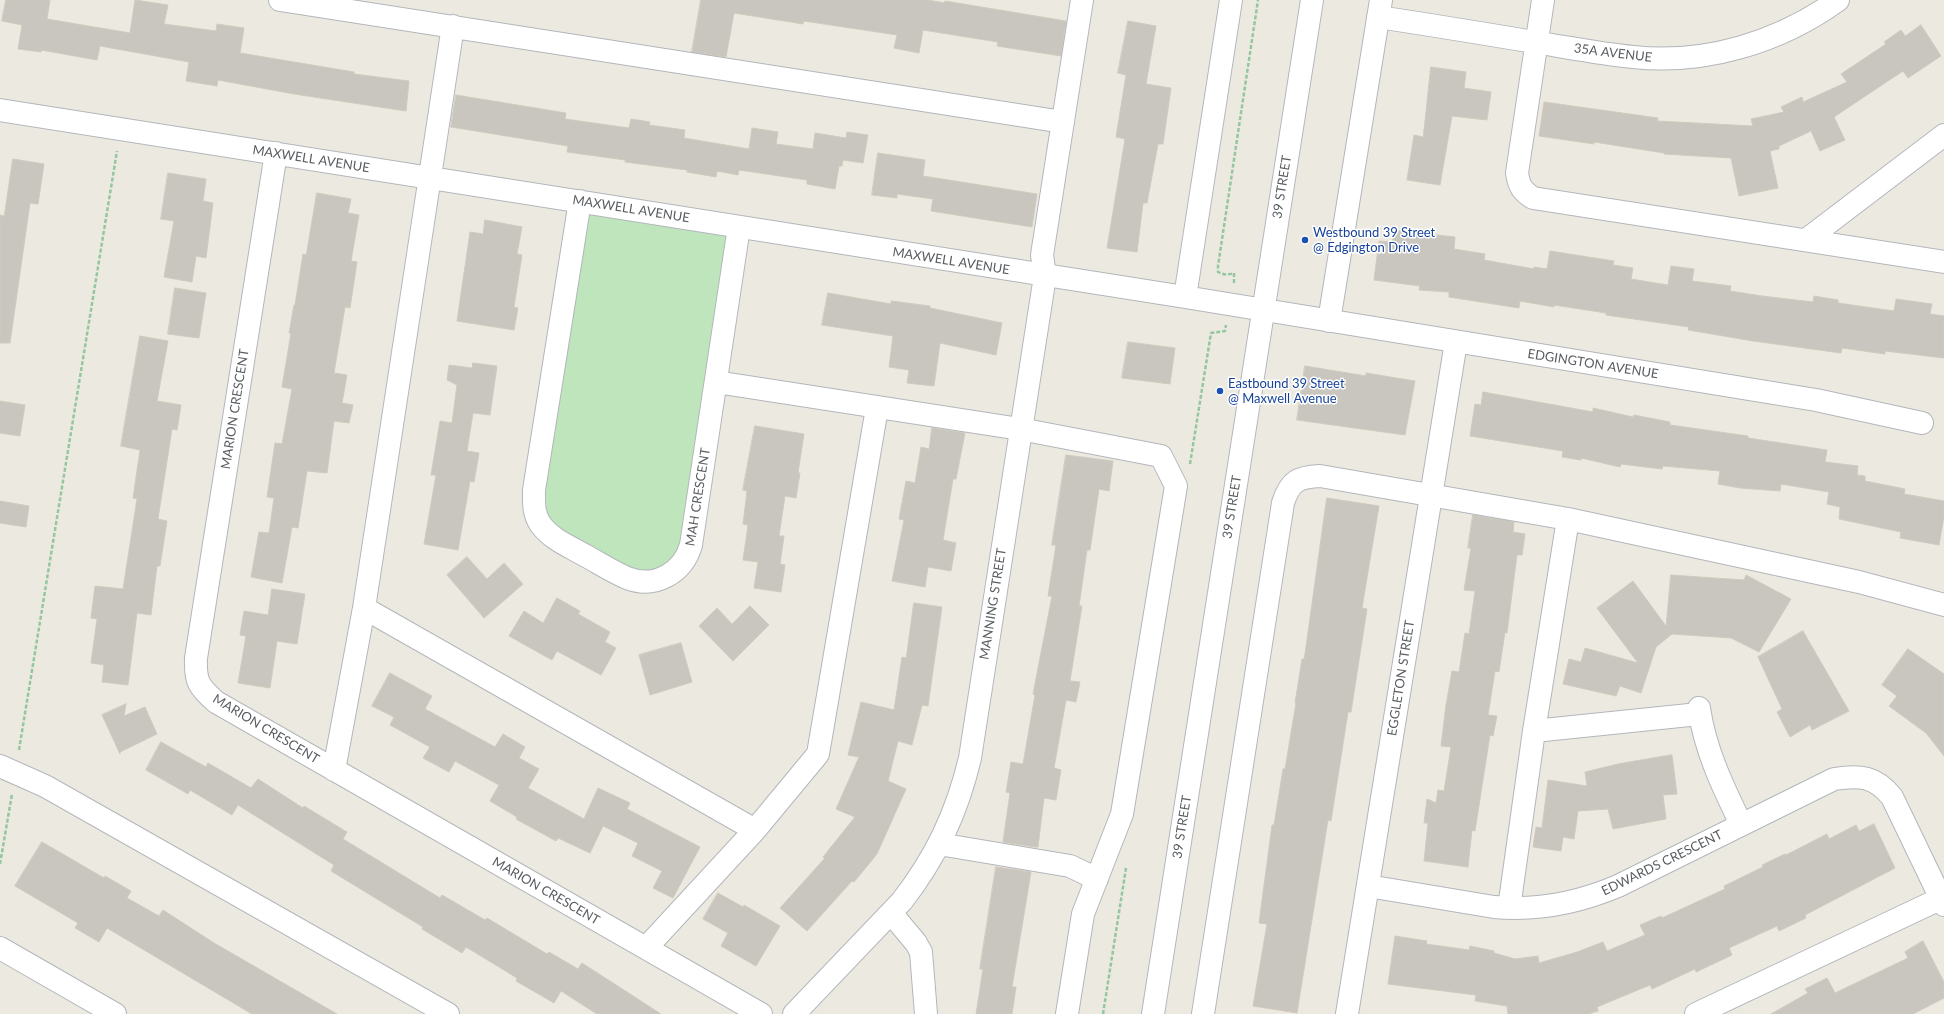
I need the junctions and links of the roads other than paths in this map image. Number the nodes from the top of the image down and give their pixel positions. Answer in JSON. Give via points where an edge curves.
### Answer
{"nodes":[{"id":1,"x":280,"y":0,"type":"edge"},
{"id":2,"x":1082,"y":0,"type":"edge"},
{"id":3,"x":1229,"y":0,"type":"edge"},
{"id":4,"x":1312,"y":0,"type":"edge"},
{"id":5,"x":1543,"y":0,"type":"edge"},
{"id":6,"x":1838,"y":0,"type":"edge"},
{"id":7,"x":1379,"y":8,"type":"edge"},
{"id":8,"x":453,"y":26,"type":"junction"},
{"id":9,"x":1536,"y":42,"type":"junction"},
{"id":10,"x":0,"y":110,"type":"edge"},
{"id":11,"x":1063,"y":122,"type":"junction"},
{"id":12,"x":1944,"y":135,"type":"edge"},
{"id":13,"x":276,"y":153,"type":"junction"},
{"id":14,"x":429,"y":178,"type":"junction"},
{"id":15,"x":580,"y":201,"type":"junction"},
{"id":16,"x":740,"y":227,"type":"junction"},
{"id":17,"x":1806,"y":240,"type":"junction"},
{"id":18,"x":1944,"y":262,"type":"edge"},
{"id":19,"x":1045,"y":276,"type":"junction"},
{"id":20,"x":1185,"y":297,"type":"junction"},
{"id":21,"x":1262,"y":311,"type":"junction"},
{"id":22,"x":1329,"y":321,"type":"junction"},
{"id":23,"x":1456,"y":342,"type":"junction"},
{"id":24,"x":716,"y":382,"type":"junction"},
{"id":25,"x":877,"y":408,"type":"junction"},
{"id":26,"x":1922,"y":423,"type":"dead end"},
{"id":27,"x":1020,"y":429,"type":"junction"},
{"id":28,"x":1430,"y":495,"type":"junction"},
{"id":29,"x":1568,"y":518,"type":"junction"},
{"id":30,"x":1944,"y":605,"type":"edge"},
{"id":31,"x":364,"y":608,"type":"junction"},
{"id":32,"x":1534,"y":731,"type":"junction"},
{"id":33,"x":8,"y":769,"type":"edge"},
{"id":34,"x":334,"y":770,"type":"junction"},
{"id":35,"x":1741,"y":824,"type":"junction"},
{"id":36,"x":755,"y":830,"type":"junction"},
{"id":37,"x":939,"y":844,"type":"junction"},
{"id":38,"x":1097,"y":879,"type":"junction"},
{"id":39,"x":1368,"y":886,"type":"junction"},
{"id":40,"x":1943,"y":900,"type":"edge"},
{"id":41,"x":1509,"y":908,"type":"junction"},
{"id":42,"x":891,"y":913,"type":"junction"},
{"id":43,"x":0,"y":948,"type":"edge"},
{"id":44,"x":646,"y":948,"type":"junction"},
{"id":45,"x":115,"y":1014,"type":"edge"},
{"id":46,"x":448,"y":1014,"type":"edge"},
{"id":47,"x":761,"y":1014,"type":"edge"},
{"id":48,"x":794,"y":1014,"type":"edge"},
{"id":49,"x":926,"y":1014,"type":"edge"},
{"id":50,"x":1067,"y":1014,"type":"edge"},
{"id":51,"x":1153,"y":1014,"type":"edge"},
{"id":52,"x":1205,"y":1014,"type":"edge"},
{"id":53,"x":1347,"y":1014,"type":"edge"},
{"id":54,"x":1696,"y":1014,"type":"edge"}],
"edges":[{"from":1,"to":8,"type":"street"},
{"from":2,"to":11,"type":"street","name":"MANNING STREET"},
{"from":3,"to":20,"type":"street"},
{"from":4,"to":21,"type":"street","name":"39 STREET"},
{"from":5,"to":9,"type":"street"},
{"from":6,"to":9,"type":"street","name":"35A AVENUE","via":[[1821,12],[1774,36],[1705,56],[1659,59],[1633,57]]},
{"from":7,"to":9,"type":"street","name":"35A AVENUE"},
{"from":7,"to":22,"type":"street"},
{"from":8,"to":11,"type":"street"},
{"from":8,"to":14,"type":"street"},
{"from":9,"to":17,"type":"street","via":[[1517,173],[1523,192],[1533,198]]},
{"from":10,"to":13,"type":"street","name":"MAXWELL AVENUE"},
{"from":11,"to":19,"type":"street","name":"MANNING STREET","via":[[1042,255]]},
{"from":12,"to":17,"type":"street"},
{"from":13,"to":14,"type":"street","name":"MAXWELL AVENUE"},
{"from":13,"to":34,"type":"street","name":"MARION CRESCENT","via":[[196,671],[201,688],[216,702]]},
{"from":14,"to":15,"type":"street","name":"MAXWELL AVENUE"},
{"from":14,"to":31,"type":"street"},
{"from":15,"to":16,"type":"street","name":"MAXWELL AVENUE"},
{"from":15,"to":24,"type":"street","name":"MAH CRESCENT","via":[[534,490],[536,516],[542,525],[559,541],[626,578],[653,581],[678,569],[687,557],[691,545]]},
{"from":16,"to":19,"type":"street","name":"MAXWELL AVENUE"},
{"from":16,"to":24,"type":"street","name":"MAH CRESCENT"},
{"from":17,"to":18,"type":"street"},
{"from":19,"to":20,"type":"street","name":"MAXWELL AVENUE"},
{"from":19,"to":27,"type":"street","name":"MANNING STREET"},
{"from":20,"to":21,"type":"street","name":"MAXWELL AVENUE"},
{"from":21,"to":22,"type":"street","name":"EDGINGTON AVENUE"},
{"from":21,"to":51,"type":"street","name":"39 STREET"},
{"from":22,"to":23,"type":"street","name":"EDGINGTON AVENUE"},
{"from":23,"to":26,"type":"street","name":"EDGINGTON AVENUE","via":[[1816,400]]},
{"from":23,"to":28,"type":"street","name":"EGGLETON STREET"},
{"from":24,"to":25,"type":"street"},
{"from":25,"to":27,"type":"street"},
{"from":25,"to":36,"type":"street","via":[[818,754]]},
{"from":27,"to":37,"type":"street","name":"MANNING STREET","via":[[970,758],[958,803]]},
{"from":27,"to":38,"type":"street","via":[[1161,456],[1176,486],[1122,814]]},
{"from":28,"to":29,"type":"street"},
{"from":28,"to":39,"type":"street","name":"EGGLETON STREET"},
{"from":28,"to":52,"type":"street","via":[[1320,476],[1303,477],[1286,492],[1282,503]]},
{"from":29,"to":30,"type":"street","via":[[1859,582]]},
{"from":29,"to":32,"type":"street"},
{"from":31,"to":34,"type":"street"},
{"from":31,"to":36,"type":"street"},
{"from":32,"to":35,"type":"street","via":[[1699,711],[1718,775]]},
{"from":32,"to":41,"type":"street"},
{"from":33,"to":46,"type":"street","via":[[45,786]]},
{"from":34,"to":44,"type":"street","name":"MARION CRESCENT"},
{"from":35,"to":40,"type":"street","name":"EDWARDS CRESCENT","via":[[1834,779],[1850,777],[1874,781],[1892,797]]},
{"from":35,"to":41,"type":"street","name":"EDWARDS CRESCENT","via":[[1599,894],[1557,906]]},
{"from":36,"to":44,"type":"street"},
{"from":37,"to":38,"type":"street","via":[[1070,866]]},
{"from":37,"to":42,"type":"street","name":"MANNING STREET","via":[[913,887]]},
{"from":38,"to":50,"type":"street","via":[[1083,914]]},
{"from":39,"to":41,"type":"street","name":"EDWARDS CRESCENT"},
{"from":39,"to":53,"type":"street","name":"EGGLETON STREET"},
{"from":40,"to":54,"type":"street"},
{"from":42,"to":48,"type":"street","name":"MANNING STREET"},
{"from":42,"to":49,"type":"street","via":[[921,952]]},
{"from":43,"to":45,"type":"street"},
{"from":44,"to":47,"type":"street","name":"MARION CRESCENT"}]}
